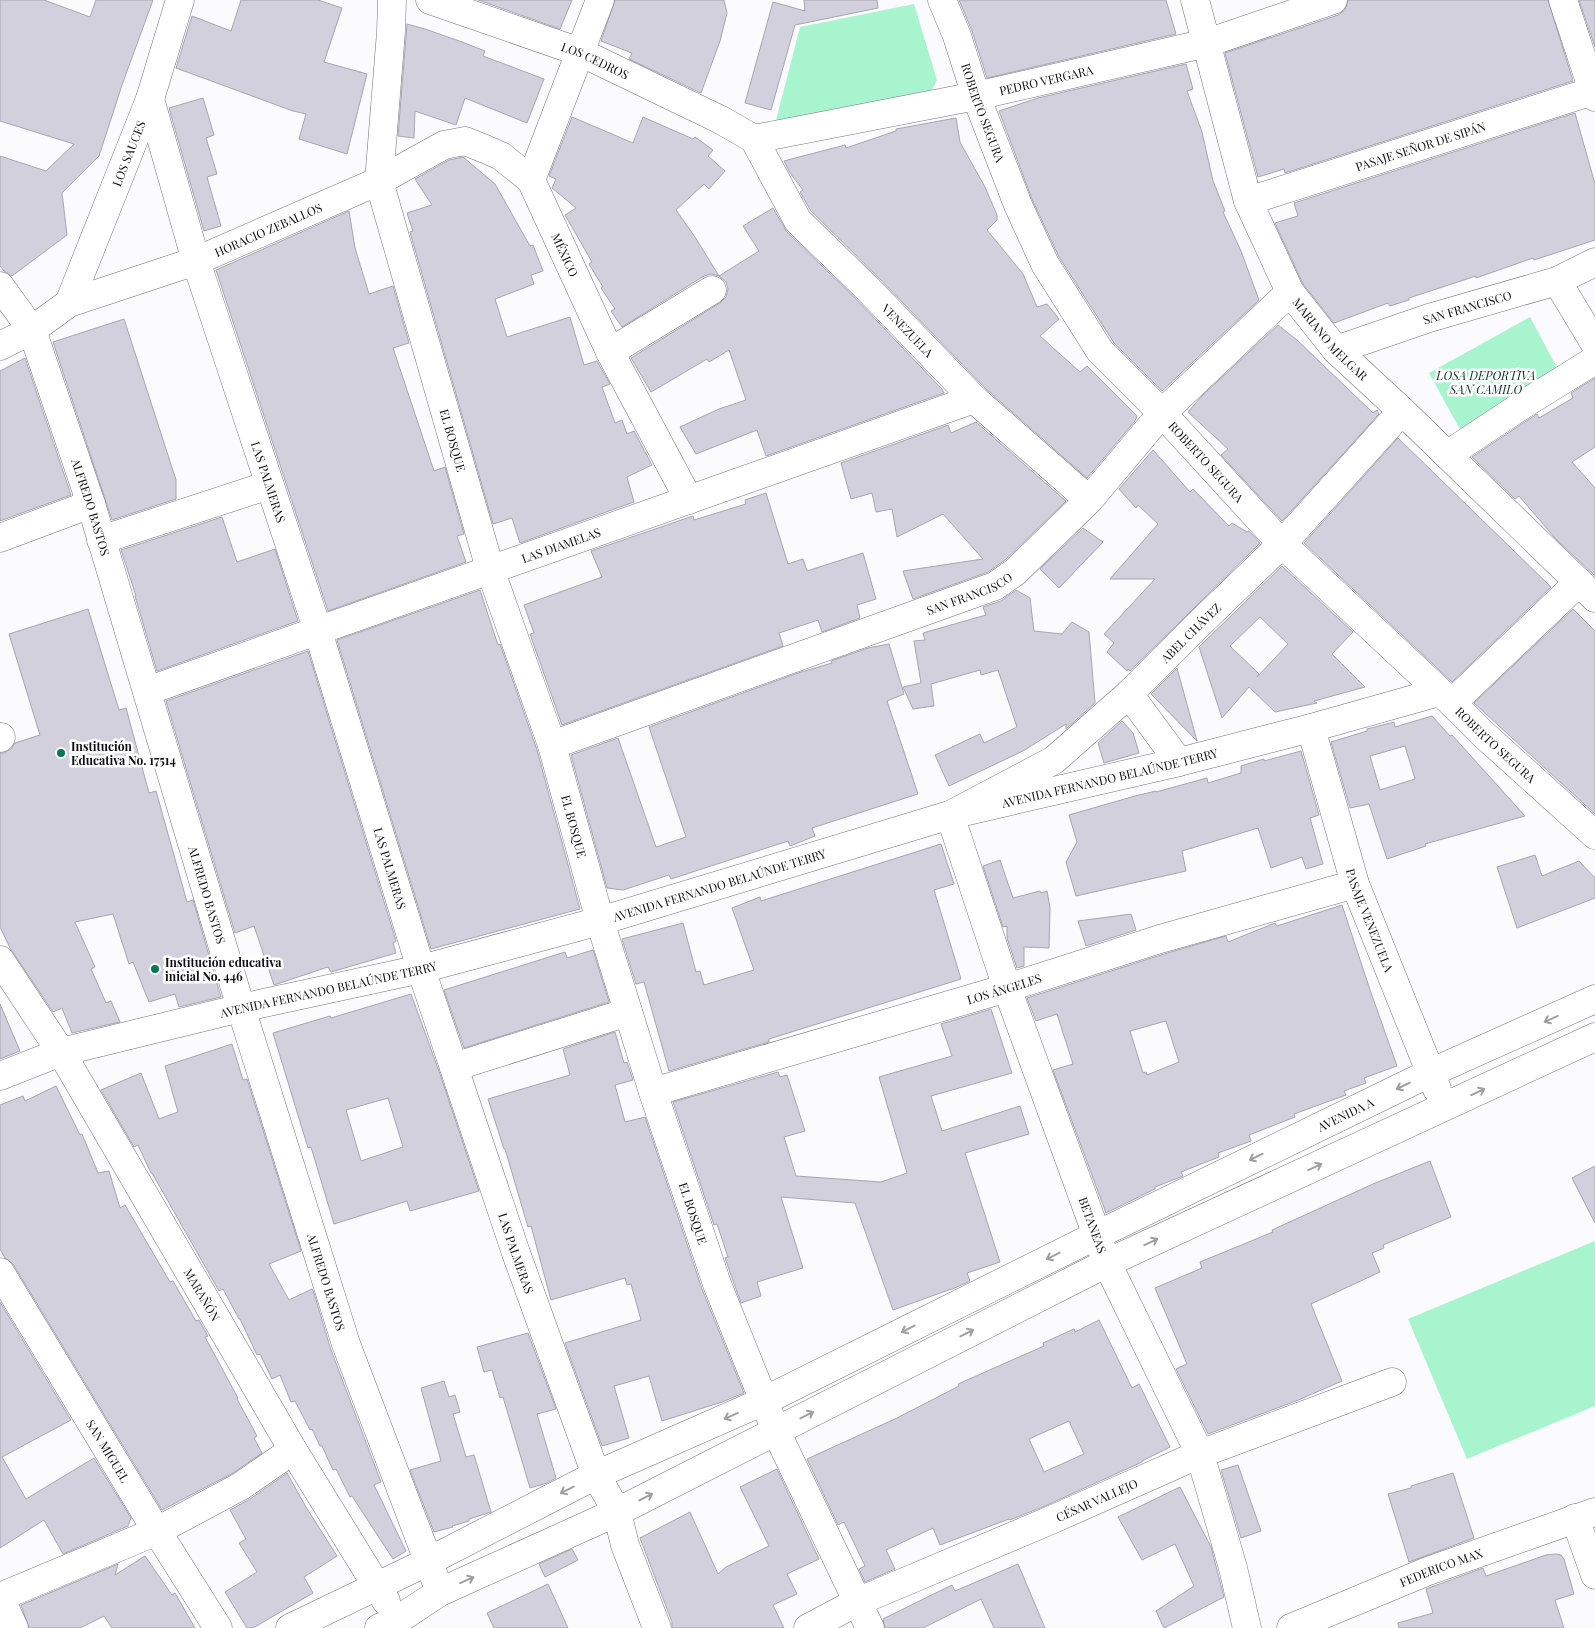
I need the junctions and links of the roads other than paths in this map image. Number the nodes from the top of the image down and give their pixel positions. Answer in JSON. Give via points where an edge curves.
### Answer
{"nodes":[{"id":1,"x":180,"y":0,"type":"edge"},
{"id":2,"x":392,"y":0,"type":"edge"},
{"id":3,"x":430,"y":0,"type":"edge"},
{"id":4,"x":600,"y":0,"type":"edge"},
{"id":5,"x":942,"y":0,"type":"edge"},
{"id":6,"x":1195,"y":0,"type":"edge"},
{"id":7,"x":1333,"y":0,"type":"edge"},
{"id":8,"x":1563,"y":0,"type":"edge"},
{"id":9,"x":1207,"y":43,"type":"junction"},
{"id":10,"x":580,"y":52,"type":"junction"},
{"id":11,"x":1594,"y":94,"type":"edge"},
{"id":12,"x":976,"y":96,"type":"junction"},
{"id":13,"x":150,"y":99,"type":"junction"},
{"id":14,"x":754,"y":139,"type":"junction"},
{"id":15,"x":531,"y":180,"type":"junction"},
{"id":16,"x":379,"y":181,"type":"junction"},
{"id":17,"x":1248,"y":201,"type":"junction"},
{"id":18,"x":196,"y":261,"type":"junction"},
{"id":19,"x":1595,"y":262,"type":"edge"},
{"id":20,"x":1557,"y":281,"type":"junction"},
{"id":21,"x":0,"y":286,"type":"edge"},
{"id":22,"x":712,"y":290,"type":"dead end"},
{"id":23,"x":1290,"y":292,"type":"junction"},
{"id":24,"x":69,"y":303,"type":"junction"},
{"id":25,"x":32,"y":330,"type":"junction"},
{"id":26,"x":1595,"y":344,"type":"edge"},
{"id":27,"x":0,"y":346,"type":"edge"},
{"id":28,"x":1336,"y":350,"type":"junction"},
{"id":29,"x":610,"y":352,"type":"junction"},
{"id":30,"x":1595,"y":360,"type":"edge"},
{"id":31,"x":974,"y":399,"type":"junction"},
{"id":32,"x":1402,"y":411,"type":"junction"},
{"id":33,"x":1162,"y":413,"type":"junction"},
{"id":34,"x":1447,"y":455,"type":"junction"},
{"id":35,"x":269,"y":485,"type":"junction"},
{"id":36,"x":689,"y":500,"type":"junction"},
{"id":37,"x":1089,"y":500,"type":"junction"},
{"id":38,"x":91,"y":504,"type":"junction"},
{"id":39,"x":0,"y":538,"type":"edge"},
{"id":40,"x":101,"y":540,"type":"junction"},
{"id":41,"x":1282,"y":544,"type":"junction"},
{"id":42,"x":490,"y":569,"type":"junction"},
{"id":43,"x":1587,"y":590,"type":"edge"},
{"id":44,"x":318,"y":631,"type":"junction"},
{"id":45,"x":147,"y":691,"type":"junction"},
{"id":46,"x":1129,"y":694,"type":"junction"},
{"id":47,"x":1446,"y":697,"type":"junction"},
{"id":48,"x":1311,"y":728,"type":"junction"},
{"id":49,"x":552,"y":745,"type":"junction"},
{"id":50,"x":1179,"y":762,"type":"junction"},
{"id":51,"x":950,"y":815,"type":"junction"},
{"id":52,"x":1595,"y":835,"type":"edge"},
{"id":53,"x":1355,"y":884,"type":"junction"},
{"id":54,"x":600,"y":921,"type":"junction"},
{"id":55,"x":0,"y":960,"type":"edge"},
{"id":56,"x":421,"y":969,"type":"junction"},
{"id":57,"x":1007,"y":988,"type":"junction"},
{"id":58,"x":1595,"y":999,"type":"edge"},
{"id":59,"x":242,"y":1008,"type":"junction"},
{"id":60,"x":628,"y":1012,"type":"junction"},
{"id":61,"x":1595,"y":1037,"type":"edge"},
{"id":62,"x":61,"y":1052,"type":"junction"},
{"id":63,"x":454,"y":1067,"type":"junction"},
{"id":64,"x":1430,"y":1073,"type":"junction"},
{"id":65,"x":0,"y":1076,"type":"edge"},
{"id":66,"x":653,"y":1092,"type":"junction"},
{"id":67,"x":1444,"y":1108,"type":"junction"},
{"id":68,"x":1097,"y":1234,"type":"junction"},
{"id":69,"x":1107,"y":1263,"type":"junction"},
{"id":70,"x":0,"y":1272,"type":"edge"},
{"id":71,"x":1392,"y":1382,"type":"dead end"},
{"id":72,"x":764,"y":1402,"type":"junction"},
{"id":73,"x":776,"y":1431,"type":"junction"},
{"id":74,"x":293,"y":1450,"type":"junction"},
{"id":75,"x":1200,"y":1454,"type":"junction"},
{"id":76,"x":596,"y":1475,"type":"junction"},
{"id":77,"x":617,"y":1512,"type":"junction"},
{"id":78,"x":1585,"y":1515,"type":"edge"},
{"id":79,"x":157,"y":1531,"type":"junction"},
{"id":80,"x":427,"y":1562,"type":"junction"},
{"id":81,"x":1595,"y":1575,"type":"edge"},
{"id":82,"x":377,"y":1587,"type":"junction"},
{"id":83,"x":440,"y":1592,"type":"junction"},
{"id":84,"x":0,"y":1597,"type":"edge"},
{"id":85,"x":857,"y":1602,"type":"junction"},
{"id":86,"x":395,"y":1625,"type":"edge"},
{"id":87,"x":14,"y":1628,"type":"edge"},
{"id":88,"x":218,"y":1628,"type":"edge"},
{"id":89,"x":290,"y":1628,"type":"edge"},
{"id":90,"x":658,"y":1628,"type":"edge"},
{"id":91,"x":808,"y":1628,"type":"edge"},
{"id":92,"x":870,"y":1628,"type":"edge"},
{"id":93,"x":1247,"y":1628,"type":"edge"},
{"id":94,"x":1291,"y":1628,"type":"edge"}],
"edges":[{"from":1,"to":13,"type":"street","name":"LOS SAUCES"},
{"from":2,"to":16,"type":"street","name":"EL BOSQUE"},
{"from":3,"to":10,"type":"street","name":"LOS CEDROS"},
{"from":4,"to":10,"type":"street"},
{"from":5,"to":12,"type":"street","name":"ROBERTO SEGURA"},
{"from":6,"to":9,"type":"street","name":"MARIANO MELGAR"},
{"from":7,"to":9,"type":"street","name":"PEDRO VERGARA"},
{"from":8,"to":11,"type":"street"},
{"from":9,"to":12,"type":"street","name":"PEDRO VERGARA"},
{"from":9,"to":17,"type":"street","name":"MARIANO MELGAR"},
{"from":10,"to":14,"type":"street","name":"LOS CEDROS"},
{"from":10,"to":15,"type":"street"},
{"from":11,"to":17,"type":"street","name":"PASAJE SEÑOR DE SIPÁN"},
{"from":12,"to":14,"type":"street","name":"PEDRO VERGARA"},
{"from":12,"to":33,"type":"street","name":"ROBERTO SEGURA","via":[[1018,205],[1045,264],[1100,351]]},
{"from":13,"to":18,"type":"street","name":"LAS PALMERAS"},
{"from":13,"to":24,"type":"street","name":"LOS SAUCES"},
{"from":14,"to":31,"type":"street","name":"VENEZUELA","via":[[798,222]]},
{"from":15,"to":16,"type":"street","name":"HORACIO ZEBALLOS","via":[[501,156],[465,141],[444,145]]},
{"from":15,"to":29,"type":"street","name":"MÉXICO"},
{"from":16,"to":18,"type":"street","name":"HORACIO ZEBALLOS"},
{"from":16,"to":42,"type":"street","name":"EL BOSQUE"},
{"from":17,"to":23,"type":"street","name":"MARIANO MELGAR"},
{"from":18,"to":24,"type":"street","name":"HORACIO ZEBALLOS"},
{"from":18,"to":35,"type":"street","name":"LAS PALMERAS"},
{"from":19,"to":20,"type":"street","name":"SAN FRANCISCO"},
{"from":20,"to":26,"type":"street"},
{"from":20,"to":28,"type":"street","name":"SAN FRANCISCO","via":[[1428,318]]},
{"from":21,"to":25,"type":"street","name":"ALFREDO BASTOS"},
{"from":22,"to":29,"type":"street"},
{"from":23,"to":28,"type":"street","name":"MARIANO MELGAR"},
{"from":23,"to":33,"type":"street","name":"SAN FRANCISCO"},
{"from":24,"to":25,"type":"street","name":"HORACIO ZEBALLOS"},
{"from":25,"to":27,"type":"street","name":"HORACIO ZEBALLOS"},
{"from":25,"to":38,"type":"street","name":"ALFREDO BASTOS"},
{"from":28,"to":32,"type":"street","name":"MARIANO MELGAR"},
{"from":29,"to":36,"type":"street","name":"MÉXICO"},
{"from":30,"to":34,"type":"street"},
{"from":31,"to":36,"type":"street","name":"LAS DIAMELAS"},
{"from":31,"to":37,"type":"street","name":"VENEZUELA"},
{"from":32,"to":34,"type":"street","name":"MARIANO MELGAR"},
{"from":32,"to":41,"type":"street","name":"ABEL CHÁVEZ"},
{"from":33,"to":37,"type":"street","name":"SAN FRANCISCO"},
{"from":33,"to":41,"type":"street","name":"ROBERTO SEGURA"},
{"from":34,"to":43,"type":"street","name":"MARIANO MELGAR"},
{"from":35,"to":40,"type":"street"},
{"from":35,"to":44,"type":"street","name":"LAS PALMERAS"},
{"from":36,"to":42,"type":"street","name":"LAS DIAMELAS"},
{"from":37,"to":49,"type":"street","name":"SAN FRANCISCO","via":[[1015,572],[995,586]]},
{"from":38,"to":39,"type":"street"},
{"from":38,"to":40,"type":"street","name":"ALFREDO BASTOS"},
{"from":40,"to":45,"type":"street","name":"ALFREDO BASTOS"},
{"from":41,"to":46,"type":"street","name":"ABEL CHÁVEZ"},
{"from":41,"to":47,"type":"street","name":"ROBERTO SEGURA"},
{"from":42,"to":44,"type":"street","name":"LAS DIAMELAS"},
{"from":42,"to":49,"type":"street","name":"EL BOSQUE"},
{"from":43,"to":47,"type":"street"},
{"from":44,"to":45,"type":"street","name":"LAS DIAMELAS"},
{"from":44,"to":56,"type":"street","name":"LAS PALMERAS"},
{"from":45,"to":59,"type":"street","name":"ALFREDO BASTOS"},
{"from":46,"to":50,"type":"street"},
{"from":46,"to":51,"type":"street","name":"ABEL CHÁVEZ","via":[[1054,760]]},
{"from":47,"to":48,"type":"street","name":"AVENIDA FERNANDO BELAÚNDE TERRY"},
{"from":47,"to":52,"type":"street","name":"ROBERTO SEGURA"},
{"from":48,"to":50,"type":"street","name":"AVENIDA FERNANDO BELAÚNDE TERRY"},
{"from":48,"to":53,"type":"street","name":"PASAJE VENEZUELA"},
{"from":49,"to":54,"type":"street","name":"EL BOSQUE"},
{"from":50,"to":51,"type":"street","name":"AVENIDA FERNANDO BELAÚNDE TERRY"},
{"from":51,"to":54,"type":"street","name":"AVENIDA FERNANDO BELAÚNDE TERRY"},
{"from":51,"to":57,"type":"street","name":"BETANEAS"},
{"from":53,"to":57,"type":"street","name":"LOS ÁNGELES","via":[[1160,939]]},
{"from":53,"to":64,"type":"street","name":"PASAJE VENEZUELA"},
{"from":54,"to":56,"type":"street","name":"AVENIDA FERNANDO BELAÚNDE TERRY"},
{"from":54,"to":60,"type":"street","name":"EL BOSQUE"},
{"from":55,"to":62,"type":"street","name":"MARAÑÓN"},
{"from":56,"to":59,"type":"street","name":"AVENIDA FERNANDO BELAÚNDE TERRY"},
{"from":56,"to":63,"type":"street","name":"LAS PALMERAS"},
{"from":57,"to":66,"type":"street","name":"LOS ÁNGELES"},
{"from":57,"to":68,"type":"street","name":"BETANEAS"},
{"from":58,"to":64,"type":"street","name":"AVENIDA A","one_way":true},
{"from":59,"to":62,"type":"street","name":"AVENIDA FERNANDO BELAÚNDE TERRY"},
{"from":59,"to":80,"type":"street","name":"ALFREDO BASTOS","via":[[346,1344]]},
{"from":60,"to":63,"type":"street"},
{"from":60,"to":66,"type":"street","name":"EL BOSQUE"},
{"from":67,"to":61,"type":"street","one_way":true},
{"from":62,"to":65,"type":"street","name":"AVENIDA FERNANDO BELAÚNDE TERRY"},
{"from":62,"to":74,"type":"street","name":"MARAÑÓN"},
{"from":63,"to":76,"type":"street","name":"LAS PALMERAS","via":[[516,1253]]},
{"from":64,"to":67,"type":"street","name":"PASAJE VENEZUELA"},
{"from":64,"to":68,"type":"street","name":"AVENIDA A","one_way":true},
{"from":66,"to":72,"type":"street","name":"EL BOSQUE","via":[[717,1284]]},
{"from":69,"to":67,"type":"street","one_way":true},
{"from":68,"to":69,"type":"street","name":"BETANEAS"},
{"from":68,"to":72,"type":"street","name":"AVENIDA A","one_way":true},
{"from":73,"to":69,"type":"street","one_way":true},
{"from":69,"to":75,"type":"street","name":"BETANEAS"},
{"from":70,"to":79,"type":"street","name":"SAN MIGUEL"},
{"from":71,"to":75,"type":"street","name":"CÉSAR VALLEJO"},
{"from":72,"to":73,"type":"street","name":"EL BOSQUE"},
{"from":72,"to":76,"type":"street","name":"AVENIDA A","one_way":true},
{"from":77,"to":73,"type":"street","one_way":true},
{"from":73,"to":85,"type":"street","name":"EL BOSQUE"},
{"from":74,"to":79,"type":"street","via":[[241,1486]]},
{"from":74,"to":82,"type":"street","name":"MARAÑÓN"},
{"from":75,"to":85,"type":"street","name":"CÉSAR VALLEJO"},
{"from":75,"to":93,"type":"street","name":"BETANEAS","via":[[1234,1568]]},
{"from":76,"to":77,"type":"street","name":"LAS PALMERAS"},
{"from":76,"to":80,"type":"street","name":"AVENIDA A","one_way":true},
{"from":83,"to":77,"type":"street","one_way":true},
{"from":77,"to":90,"type":"street","name":"LAS PALMERAS","via":[[625,1545]]},
{"from":78,"to":81,"type":"street"},
{"from":78,"to":94,"type":"street","name":"FEDERICO MAX","via":[[1428,1571]]},
{"from":79,"to":84,"type":"street"},
{"from":79,"to":88,"type":"street","name":"SAN MIGUEL"},
{"from":80,"to":82,"type":"street","name":"AVENIDA A"},
{"from":80,"to":83,"type":"street","name":"ALFREDO BASTOS"},
{"from":82,"to":86,"type":"street","name":"MARAÑÓN"},
{"from":82,"to":89,"type":"street","name":"AVENIDA A"},
{"from":83,"to":86,"type":"street"},
{"from":84,"to":87,"type":"street"},
{"from":85,"to":91,"type":"street","name":"CÉSAR VALLEJO"},
{"from":85,"to":92,"type":"street","name":"EL BOSQUE"}]}
